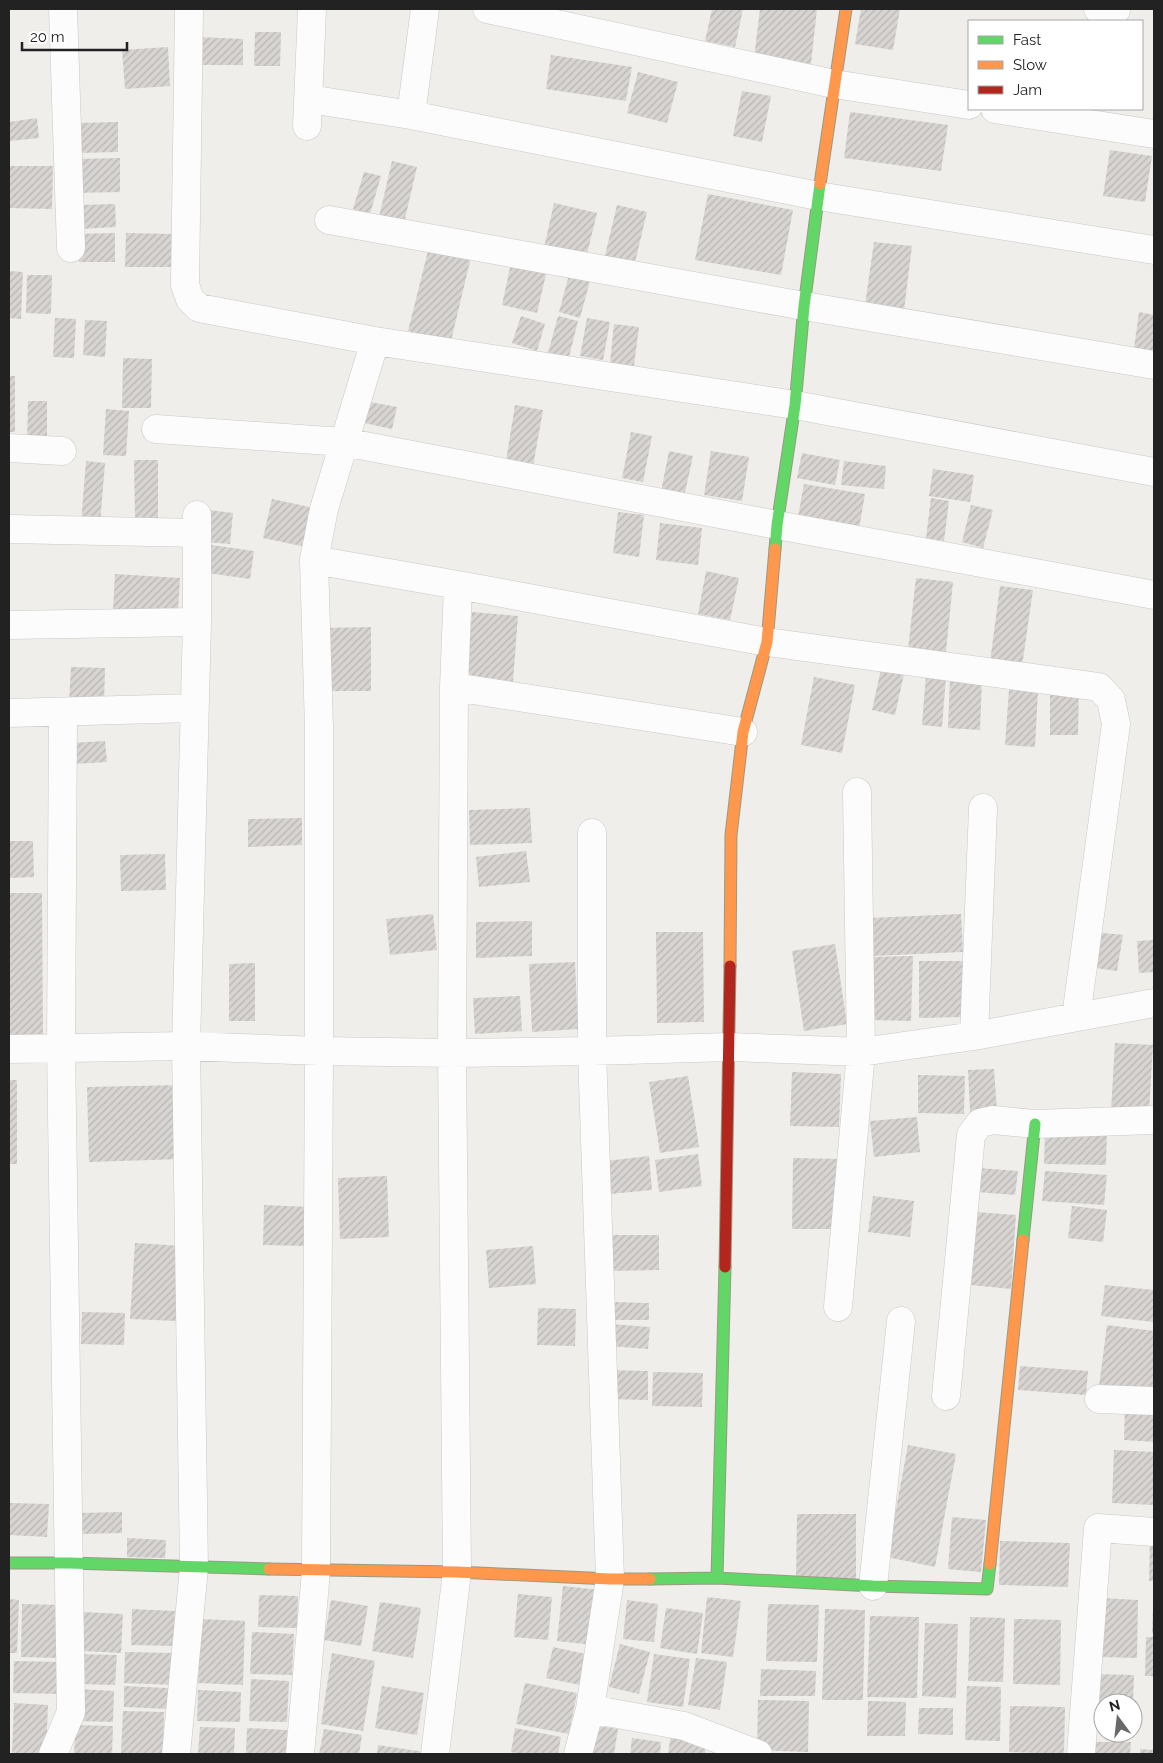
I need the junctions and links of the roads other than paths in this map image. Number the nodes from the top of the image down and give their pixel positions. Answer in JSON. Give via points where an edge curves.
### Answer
{"nodes":[{"id":1,"x":63,"y":9,"type":"edge"},
{"id":2,"x":189,"y":9,"type":"edge"},
{"id":3,"x":312,"y":9,"type":"edge"},
{"id":4,"x":425,"y":9,"type":"edge"},
{"id":5,"x":487,"y":9,"type":"edge"},
{"id":6,"x":846,"y":9,"type":"edge"},
{"id":7,"x":834,"y":84,"type":"junction"},
{"id":8,"x":309,"y":99,"type":"junction"},
{"id":9,"x":968,"y":105,"type":"edge"},
{"id":10,"x":1001,"y":110,"type":"edge"},
{"id":11,"x":411,"y":115,"type":"junction"},
{"id":12,"x":307,"y":126,"type":"dead end"},
{"id":13,"x":1154,"y":134,"type":"edge"},
{"id":14,"x":818,"y":196,"type":"junction"},
{"id":15,"x":329,"y":220,"type":"dead end"},
{"id":16,"x":72,"y":248,"type":"dead end"},
{"id":17,"x":1154,"y":250,"type":"edge"},
{"id":18,"x":804,"y":306,"type":"junction"},
{"id":19,"x":376,"y":341,"type":"junction"},
{"id":20,"x":1154,"y":365,"type":"edge"},
{"id":21,"x":795,"y":405,"type":"junction"},
{"id":22,"x":156,"y":429,"type":"dead end"},
{"id":23,"x":344,"y":442,"type":"junction"},
{"id":24,"x":9,"y":448,"type":"edge"},
{"id":25,"x":62,"y":451,"type":"dead end"},
{"id":26,"x":1154,"y":472,"type":"edge"},
{"id":27,"x":777,"y":525,"type":"junction"},
{"id":28,"x":9,"y":529,"type":"edge"},
{"id":29,"x":314,"y":560,"type":"junction"},
{"id":30,"x":458,"y":584,"type":"junction"},
{"id":31,"x":1154,"y":595,"type":"edge"},
{"id":32,"x":197,"y":622,"type":"junction"},
{"id":33,"x":9,"y":625,"type":"edge"},
{"id":34,"x":767,"y":642,"type":"junction"},
{"id":35,"x":454,"y":687,"type":"junction"},
{"id":36,"x":194,"y":708,"type":"junction"},
{"id":37,"x":9,"y":713,"type":"edge"},
{"id":38,"x":63,"y":713,"type":"junction"},
{"id":39,"x":743,"y":732,"type":"junction"},
{"id":40,"x":857,"y":792,"type":"dead end"},
{"id":41,"x":983,"y":808,"type":"dead end"},
{"id":42,"x":592,"y":834,"type":"dead end"},
{"id":43,"x":1154,"y":1003,"type":"edge"},
{"id":44,"x":1076,"y":1017,"type":"junction"},
{"id":45,"x":974,"y":1036,"type":"junction"},
{"id":46,"x":186,"y":1046,"type":"junction"},
{"id":47,"x":730,"y":1047,"type":"junction"},
{"id":48,"x":61,"y":1048,"type":"junction"},
{"id":49,"x":9,"y":1049,"type":"edge"},
{"id":50,"x":320,"y":1051,"type":"junction"},
{"id":51,"x":592,"y":1051,"type":"junction"},
{"id":52,"x":861,"y":1052,"type":"junction"},
{"id":53,"x":452,"y":1053,"type":"junction"},
{"id":54,"x":1154,"y":1120,"type":"edge"},
{"id":55,"x":1035,"y":1124,"type":"junction"},
{"id":56,"x":838,"y":1307,"type":"dead end"},
{"id":57,"x":901,"y":1321,"type":"dead end"},
{"id":58,"x":946,"y":1396,"type":"dead end"},
{"id":59,"x":1099,"y":1399,"type":"dead end"},
{"id":60,"x":1154,"y":1402,"type":"edge"},
{"id":61,"x":1154,"y":1532,"type":"edge"},
{"id":62,"x":9,"y":1563,"type":"edge"},
{"id":63,"x":69,"y":1563,"type":"junction"},
{"id":64,"x":194,"y":1568,"type":"junction"},
{"id":65,"x":316,"y":1570,"type":"junction"},
{"id":66,"x":457,"y":1572,"type":"junction"},
{"id":67,"x":717,"y":1578,"type":"junction"},
{"id":68,"x":610,"y":1579,"type":"junction"},
{"id":69,"x":873,"y":1586,"type":"junction"},
{"id":70,"x":590,"y":1709,"type":"junction"},
{"id":71,"x":53,"y":1754,"type":"edge"},
{"id":72,"x":176,"y":1754,"type":"edge"},
{"id":73,"x":300,"y":1754,"type":"edge"},
{"id":74,"x":435,"y":1754,"type":"edge"},
{"id":75,"x":578,"y":1754,"type":"edge"},
{"id":76,"x":758,"y":1754,"type":"edge"},
{"id":77,"x":1081,"y":1754,"type":"edge"}],
"edges":[{"from":1,"to":16,"type":"street"},
{"from":2,"to":19,"type":"street","via":[[185,285],[190,299],[199,308]]},
{"from":3,"to":8,"type":"street"},
{"from":4,"to":11,"type":"street"},
{"from":5,"to":7,"type":"street"},
{"from":6,"to":7,"type":"street"},
{"from":7,"to":9,"type":"street"},
{"from":7,"to":14,"type":"street"},
{"from":8,"to":11,"type":"street"},
{"from":8,"to":12,"type":"street"},
{"from":10,"to":13,"type":"street"},
{"from":11,"to":14,"type":"street"},
{"from":14,"to":17,"type":"street"},
{"from":14,"to":18,"type":"street"},
{"from":15,"to":18,"type":"street"},
{"from":18,"to":20,"type":"street"},
{"from":18,"to":21,"type":"street"},
{"from":19,"to":21,"type":"street"},
{"from":19,"to":23,"type":"street"},
{"from":21,"to":26,"type":"street"},
{"from":21,"to":27,"type":"street"},
{"from":22,"to":23,"type":"street"},
{"from":23,"to":27,"type":"street"},
{"from":23,"to":29,"type":"street","via":[[324,509]]},
{"from":24,"to":25,"type":"street"},
{"from":27,"to":31,"type":"street"},
{"from":27,"to":34,"type":"street"},
{"from":28,"to":32,"type":"street","via":[[197,524]]},
{"from":29,"to":30,"type":"street"},
{"from":29,"to":50,"type":"street","via":[[319,728]]},
{"from":30,"to":34,"type":"street"},
{"from":30,"to":35,"type":"street"},
{"from":32,"to":33,"type":"street"},
{"from":32,"to":36,"type":"street"},
{"from":34,"to":39,"type":"street"},
{"from":34,"to":44,"type":"street","via":[[1099,687],[1111,700],[1116,724]]},
{"from":35,"to":39,"type":"street"},
{"from":35,"to":53,"type":"street"},
{"from":36,"to":38,"type":"street"},
{"from":36,"to":46,"type":"street"},
{"from":37,"to":38,"type":"street"},
{"from":38,"to":48,"type":"street"},
{"from":39,"to":47,"type":"street","via":[[731,835]]},
{"from":40,"to":52,"type":"street"},
{"from":41,"to":45,"type":"street"},
{"from":42,"to":51,"type":"street"},
{"from":43,"to":44,"type":"street"},
{"from":44,"to":45,"type":"street"},
{"from":45,"to":52,"type":"street"},
{"from":46,"to":48,"type":"street"},
{"from":46,"to":50,"type":"street"},
{"from":46,"to":64,"type":"street"},
{"from":47,"to":51,"type":"street"},
{"from":47,"to":52,"type":"street"},
{"from":47,"to":67,"type":"street"},
{"from":48,"to":49,"type":"street"},
{"from":48,"to":63,"type":"street"},
{"from":50,"to":53,"type":"street"},
{"from":50,"to":65,"type":"street"},
{"from":51,"to":53,"type":"street"},
{"from":51,"to":68,"type":"street"},
{"from":52,"to":56,"type":"street"},
{"from":53,"to":66,"type":"street"},
{"from":54,"to":55,"type":"street"},
{"from":55,"to":58,"type":"street","via":[[993,1120],[980,1123],[971,1135]]},
{"from":55,"to":69,"type":"street","via":[[987,1589]]},
{"from":57,"to":69,"type":"street"},
{"from":59,"to":60,"type":"street"},
{"from":61,"to":77,"type":"street","via":[[1098,1528]]},
{"from":62,"to":63,"type":"street"},
{"from":63,"to":64,"type":"street"},
{"from":63,"to":71,"type":"street","via":[[71,1712]]},
{"from":64,"to":65,"type":"street"},
{"from":64,"to":72,"type":"street"},
{"from":65,"to":66,"type":"street"},
{"from":65,"to":73,"type":"street"},
{"from":66,"to":68,"type":"street"},
{"from":66,"to":74,"type":"street"},
{"from":67,"to":68,"type":"street"},
{"from":67,"to":69,"type":"street"},
{"from":68,"to":70,"type":"street"},
{"from":70,"to":75,"type":"street"},
{"from":70,"to":76,"type":"street","via":[[684,1726]]}]}
